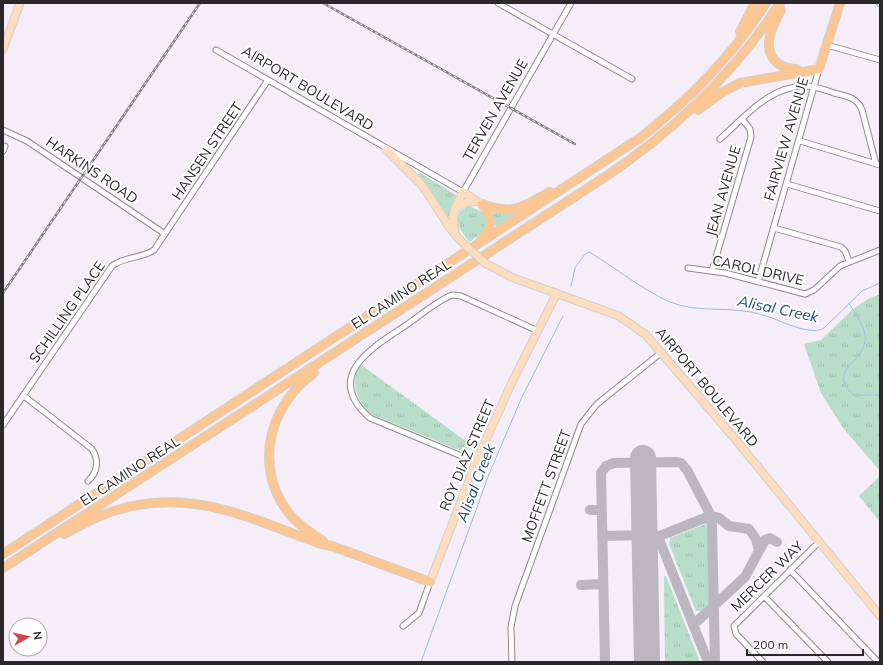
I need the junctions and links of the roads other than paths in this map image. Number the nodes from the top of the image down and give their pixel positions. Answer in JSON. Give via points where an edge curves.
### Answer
{"nodes":[{"id":1,"x":20,"y":3,"type":"edge"},
{"id":2,"x":498,"y":3,"type":"edge"},
{"id":3,"x":571,"y":3,"type":"edge"},
{"id":4,"x":756,"y":3,"type":"edge"},
{"id":5,"x":766,"y":3,"type":"edge"},
{"id":6,"x":780,"y":3,"type":"edge"},
{"id":7,"x":784,"y":3,"type":"edge"},
{"id":8,"x":840,"y":3,"type":"edge"},
{"id":9,"x":553,"y":35,"type":"junction"},
{"id":10,"x":827,"y":45,"type":"junction"},
{"id":11,"x":3,"y":49,"type":"edge"},
{"id":12,"x":216,"y":50,"type":"dead end"},
{"id":13,"x":824,"y":56,"type":"junction"},
{"id":14,"x":880,"y":60,"type":"edge"},
{"id":15,"x":819,"y":68,"type":"junction"},
{"id":16,"x":632,"y":79,"type":"dead end"},
{"id":17,"x":268,"y":80,"type":"junction"},
{"id":18,"x":815,"y":87,"type":"junction"},
{"id":19,"x":697,"y":88,"type":"junction"},
{"id":20,"x":742,"y":119,"type":"junction"},
{"id":21,"x":3,"y":130,"type":"edge"},
{"id":22,"x":668,"y":131,"type":"junction"},
{"id":23,"x":720,"y":139,"type":"dead end"},
{"id":24,"x":800,"y":141,"type":"junction"},
{"id":25,"x":387,"y":150,"type":"junction"},
{"id":26,"x":878,"y":164,"type":"edge"},
{"id":27,"x":598,"y":166,"type":"junction"},
{"id":28,"x":787,"y":184,"type":"junction"},
{"id":29,"x":463,"y":192,"type":"junction"},
{"id":30,"x":480,"y":202,"type":"junction"},
{"id":31,"x":454,"y":208,"type":"junction"},
{"id":32,"x":880,"y":211,"type":"edge"},
{"id":33,"x":774,"y":228,"type":"junction"},
{"id":34,"x":165,"y":234,"type":"junction"},
{"id":35,"x":458,"y":236,"type":"junction"},
{"id":36,"x":880,"y":250,"type":"edge"},
{"id":37,"x":849,"y":262,"type":"junction"},
{"id":38,"x":443,"y":267,"type":"junction"},
{"id":39,"x":688,"y":268,"type":"dead end"},
{"id":40,"x":712,"y":271,"type":"junction"},
{"id":41,"x":758,"y":282,"type":"junction"},
{"id":42,"x":557,"y":293,"type":"junction"},
{"id":43,"x":538,"y":331,"type":"junction"},
{"id":44,"x":338,"y":351,"type":"junction"},
{"id":45,"x":662,"y":352,"type":"junction"},
{"id":46,"x":24,"y":396,"type":"junction"},
{"id":47,"x":3,"y":425,"type":"edge"},
{"id":48,"x":476,"y":462,"type":"junction"},
{"id":49,"x":88,"y":481,"type":"dead end"},
{"id":50,"x":819,"y":542,"type":"junction"},
{"id":51,"x":332,"y":546,"type":"junction"},
{"id":52,"x":26,"y":553,"type":"junction"},
{"id":53,"x":3,"y":554,"type":"edge"},
{"id":54,"x":3,"y":568,"type":"edge"},
{"id":55,"x":790,"y":570,"type":"junction"},
{"id":56,"x":430,"y":582,"type":"junction"},
{"id":57,"x":764,"y":596,"type":"junction"},
{"id":58,"x":880,"y":616,"type":"edge"},
{"id":59,"x":403,"y":626,"type":"dead end"},
{"id":60,"x":512,"y":662,"type":"edge"},
{"id":61,"x":763,"y":662,"type":"edge"},
{"id":62,"x":828,"y":662,"type":"edge"},
{"id":63,"x":878,"y":662,"type":"edge"}],
"edges":[{"from":1,"to":11,"type":"main road"},
{"from":2,"to":9,"type":"street"},
{"from":3,"to":9,"type":"street","name":"TERVEN AVENUE"},
{"from":4,"to":19,"type":"highway","via":[[739,33]]},
{"from":5,"to":19,"type":"highway","name":"EL CAMINO REAL","via":[[734,47]]},
{"from":6,"to":22,"type":"highway","name":"EL CAMINO REAL","via":[[727,74]]},
{"from":7,"to":13,"type":"highway","via":[[769,39],[769,48],[775,60],[783,66],[795,69],[815,64]]},
{"from":8,"to":10,"type":"highway","name":"FAIRVIEW AVENUE"},
{"from":9,"to":16,"type":"street"},
{"from":9,"to":29,"type":"street","name":"TERVEN AVENUE"},
{"from":10,"to":13,"type":"highway","name":"FAIRVIEW AVENUE"},
{"from":10,"to":14,"type":"street"},
{"from":12,"to":17,"type":"street","name":"AIRPORT BOULEVARD"},
{"from":13,"to":15,"type":"highway","name":"FAIRVIEW AVENUE"},
{"from":15,"to":18,"type":"street","name":"FAIRVIEW AVENUE"},
{"from":15,"to":22,"type":"highway","via":[[736,84]]},
{"from":17,"to":25,"type":"street","name":"AIRPORT BOULEVARD"},
{"from":17,"to":34,"type":"street","name":"HANSEN STREET"},
{"from":18,"to":20,"type":"street","via":[[801,86],[776,92]]},
{"from":18,"to":24,"type":"street","name":"FAIRVIEW AVENUE"},
{"from":18,"to":26,"type":"street","via":[[853,98],[858,102]]},
{"from":19,"to":27,"type":"highway","name":"EL CAMINO REAL","via":[[660,122]]},
{"from":20,"to":23,"type":"street"},
{"from":20,"to":40,"type":"street","name":"JEAN AVENUE","via":[[750,129],[751,137]]},
{"from":21,"to":34,"type":"street","name":"HARKINS ROAD","via":[[27,141]]},
{"from":22,"to":44,"type":"highway","name":"EL CAMINO REAL","via":[[628,162]]},
{"from":24,"to":26,"type":"street"},
{"from":24,"to":28,"type":"street","name":"FAIRVIEW AVENUE"},
{"from":25,"to":29,"type":"street","name":"AIRPORT BOULEVARD"},
{"from":25,"to":35,"type":"main road","name":"AIRPORT BOULEVARD","via":[[422,185]]},
{"from":27,"to":30,"type":"highway","via":[[518,208],[500,210]]},
{"from":27,"to":38,"type":"highway","name":"EL CAMINO REAL"},
{"from":28,"to":32,"type":"street"},
{"from":28,"to":33,"type":"street","name":"FAIRVIEW AVENUE"},
{"from":29,"to":30,"type":"main road"},
{"from":29,"to":31,"type":"main road","name":"TERVEN AVENUE"},
{"from":30,"to":31,"type":"main road","via":[[464,203]]},
{"from":30,"to":38,"type":"highway","via":[[491,219],[490,229]]},
{"from":31,"to":35,"type":"main road","via":[[453,223]]},
{"from":33,"to":37,"type":"street","via":[[841,247]]},
{"from":33,"to":41,"type":"street","name":"FAIRVIEW AVENUE"},
{"from":34,"to":46,"type":"street","name":"SCHILLING PLACE","via":[[148,254],[126,259],[112,266]]},
{"from":35,"to":42,"type":"main road","name":"AIRPORT BOULEVARD","bridge":true,"via":[[475,254],[496,270]]},
{"from":36,"to":37,"type":"street","name":"CAROL DRIVE"},
{"from":37,"to":41,"type":"street","name":"CAROL DRIVE","via":[[836,269],[807,294],[798,294]]},
{"from":38,"to":53,"type":"highway","name":"EL CAMINO REAL"},
{"from":39,"to":40,"type":"street","name":"CAROL DRIVE"},
{"from":40,"to":41,"type":"street","name":"CAROL DRIVE"},
{"from":42,"to":43,"type":"main road","name":"ROY DIAZ STREET"},
{"from":42,"to":45,"type":"main road","name":"AIRPORT BOULEVARD","via":[[629,321]]},
{"from":43,"to":48,"type":"main road","name":"ROY DIAZ STREET"},
{"from":43,"to":48,"type":"street","via":[[461,296],[452,296],[370,349],[356,365],[352,392],[360,408],[370,418]]},
{"from":44,"to":51,"type":"highway","via":[[286,399],[275,422],[270,450],[273,478],[284,506],[300,525]]},
{"from":44,"to":52,"type":"highway","name":"EL CAMINO REAL"},
{"from":45,"to":50,"type":"main road","name":"AIRPORT BOULEVARD"},
{"from":45,"to":60,"type":"street","name":"MOFFETT STREET","via":[[597,404],[581,424],[515,606],[511,627]]},
{"from":46,"to":47,"type":"street","name":"SCHILLING PLACE"},
{"from":46,"to":49,"type":"street","via":[[92,449],[97,466]]},
{"from":48,"to":56,"type":"main road","name":"ROY DIAZ STREET"},
{"from":50,"to":55,"type":"street","name":"MERCER WAY"},
{"from":50,"to":58,"type":"main road","name":"AIRPORT BOULEVARD"},
{"from":51,"to":52,"type":"highway","via":[[214,506],[170,501],[139,504],[106,513]]},
{"from":51,"to":56,"type":"highway"},
{"from":52,"to":54,"type":"highway","name":"EL CAMINO REAL"},
{"from":55,"to":57,"type":"street","name":"MERCER WAY"},
{"from":55,"to":63,"type":"street"},
{"from":56,"to":59,"type":"street","name":"ROY DIAZ STREET","via":[[419,613]]},
{"from":57,"to":61,"type":"street","name":"MERCER WAY","via":[[735,624],[734,629]]},
{"from":57,"to":62,"type":"street"}]}
